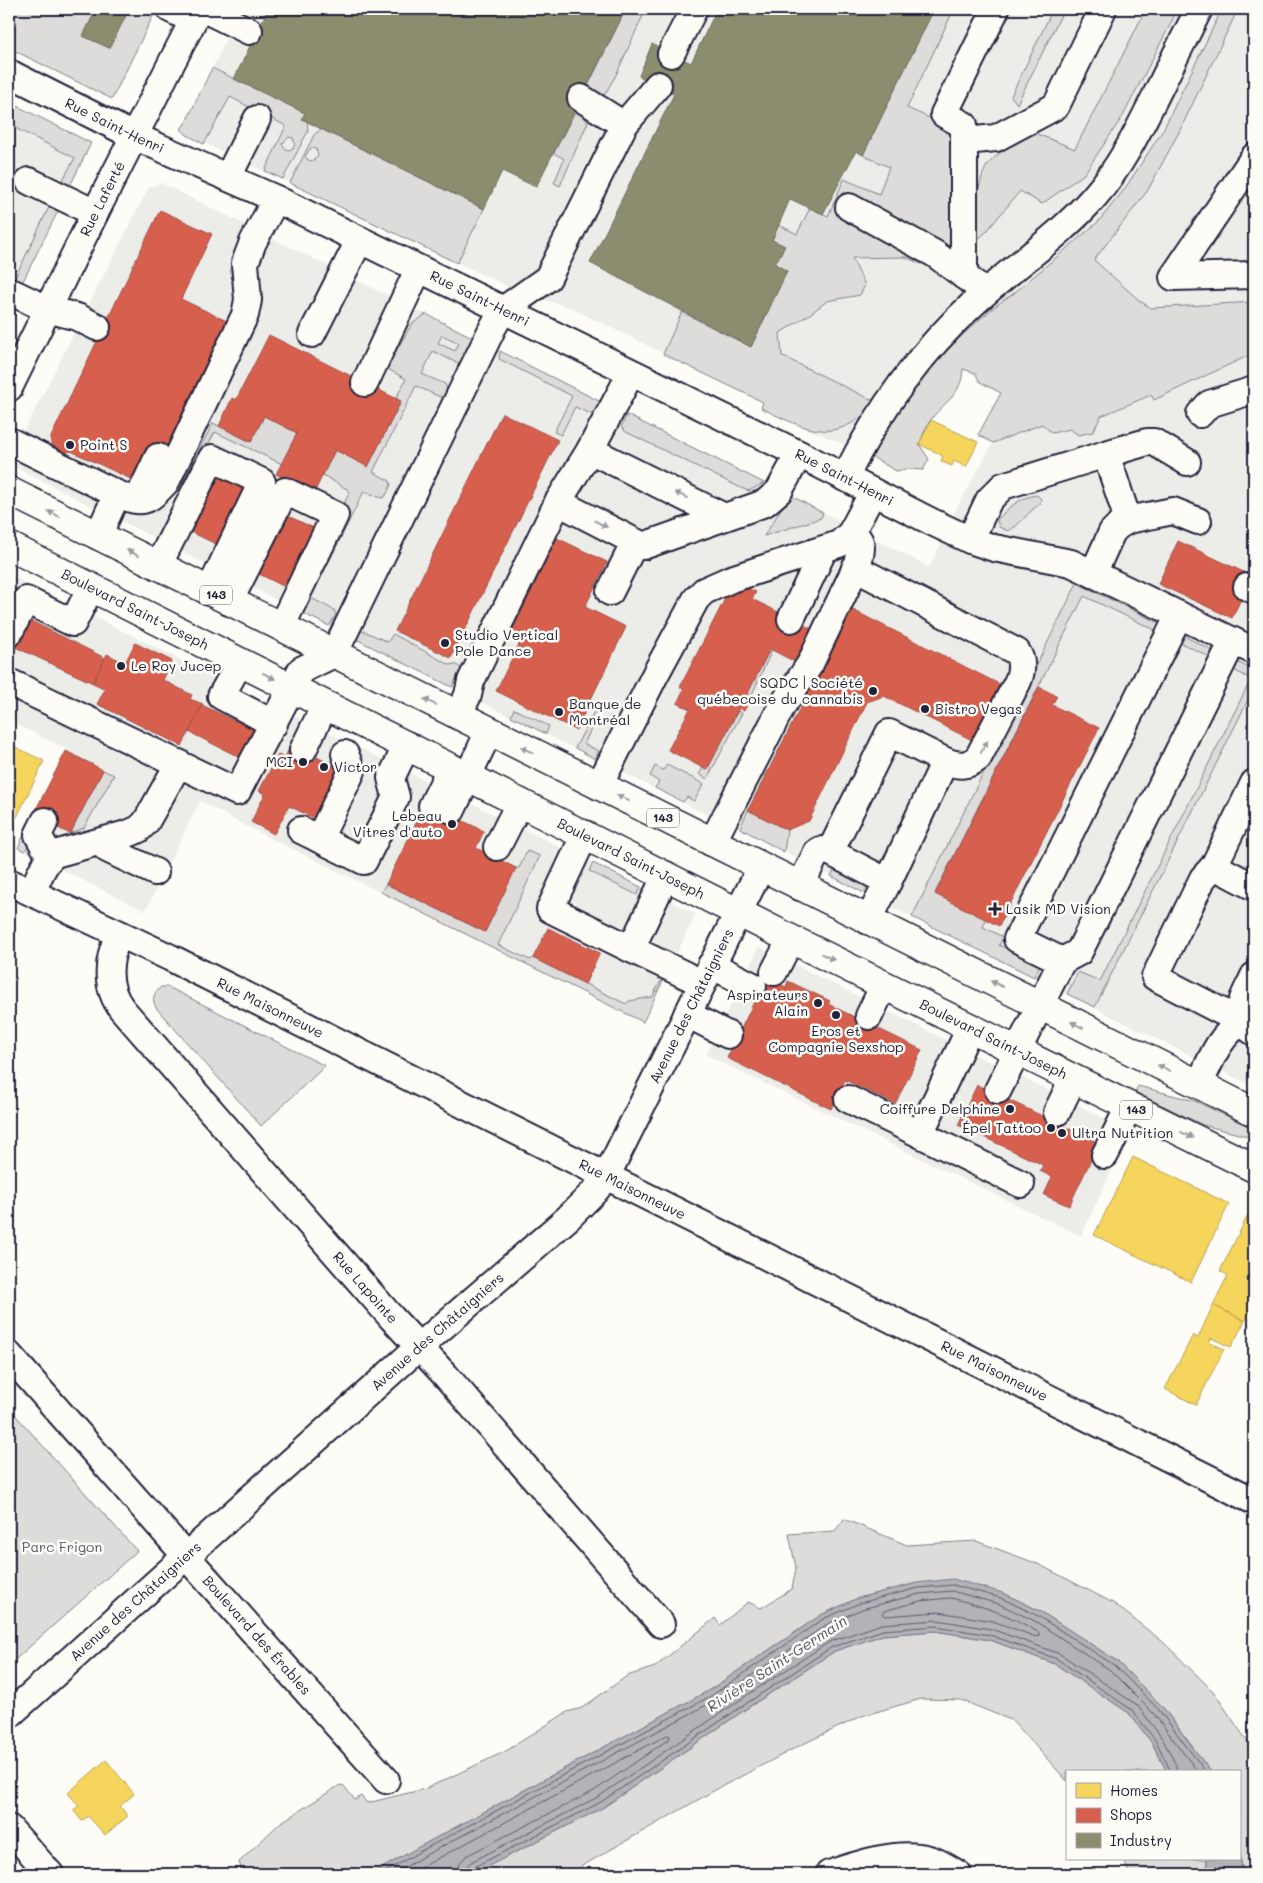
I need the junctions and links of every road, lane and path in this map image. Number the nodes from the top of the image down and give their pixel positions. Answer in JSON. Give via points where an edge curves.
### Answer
{"nodes":[{"id":1,"x":170,"y":9,"type":"edge"},
{"id":2,"x":694,"y":9,"type":"edge"},
{"id":3,"x":996,"y":9,"type":"edge"},
{"id":4,"x":1103,"y":9,"type":"edge"},
{"id":5,"x":1199,"y":9,"type":"edge"},
{"id":6,"x":199,"y":13,"type":"edge"},
{"id":7,"x":249,"y":30,"type":"dead end"},
{"id":8,"x":671,"y":54,"type":"dead end"},
{"id":9,"x":9,"y":73,"type":"edge"},
{"id":10,"x":658,"y":85,"type":"dead end"},
{"id":11,"x":582,"y":98,"type":"dead end"},
{"id":12,"x":257,"y":119,"type":"dead end"},
{"id":13,"x":624,"y":125,"type":"junction"},
{"id":14,"x":134,"y":136,"type":"junction"},
{"id":15,"x":965,"y":140,"type":"junction"},
{"id":16,"x":1254,"y":157,"type":"edge"},
{"id":17,"x":228,"y":177,"type":"junction"},
{"id":18,"x":29,"y":181,"type":"dead end"},
{"id":19,"x":276,"y":199,"type":"junction"},
{"id":20,"x":849,"y":207,"type":"dead end"},
{"id":21,"x":95,"y":213,"type":"junction"},
{"id":22,"x":359,"y":241,"type":"junction"},
{"id":23,"x":418,"y":270,"type":"junction"},
{"id":24,"x":1254,"y":274,"type":"edge"},
{"id":25,"x":964,"y":276,"type":"junction"},
{"id":26,"x":9,"y":292,"type":"edge"},
{"id":27,"x":986,"y":292,"type":"junction"},
{"id":28,"x":47,"y":309,"type":"junction"},
{"id":29,"x":503,"y":310,"type":"junction"},
{"id":30,"x":97,"y":327,"type":"dead end"},
{"id":31,"x":312,"y":334,"type":"dead end"},
{"id":32,"x":631,"y":373,"type":"junction"},
{"id":33,"x":365,"y":383,"type":"dead end"},
{"id":34,"x":9,"y":388,"type":"edge"},
{"id":35,"x":1254,"y":390,"type":"edge"},
{"id":36,"x":1200,"y":414,"type":"dead end"},
{"id":37,"x":9,"y":440,"type":"edge"},
{"id":38,"x":590,"y":450,"type":"junction"},
{"id":39,"x":799,"y":454,"type":"junction"},
{"id":40,"x":1106,"y":454,"type":"junction"},
{"id":41,"x":158,"y":457,"type":"dead end"},
{"id":42,"x":1187,"y":462,"type":"dead end"},
{"id":43,"x":845,"y":478,"type":"junction"},
{"id":44,"x":279,"y":484,"type":"junction"},
{"id":45,"x":114,"y":486,"type":"junction"},
{"id":46,"x":9,"y":491,"type":"edge"},
{"id":47,"x":873,"y":492,"type":"junction"},
{"id":48,"x":558,"y":502,"type":"junction"},
{"id":49,"x":724,"y":517,"type":"junction"},
{"id":50,"x":1128,"y":520,"type":"junction"},
{"id":51,"x":1198,"y":521,"type":"dead end"},
{"id":52,"x":851,"y":533,"type":"junction"},
{"id":53,"x":959,"y":535,"type":"junction"},
{"id":54,"x":98,"y":536,"type":"junction"},
{"id":55,"x":635,"y":542,"type":"junction"},
{"id":56,"x":9,"y":546,"type":"edge"},
{"id":57,"x":824,"y":549,"type":"junction"},
{"id":58,"x":158,"y":566,"type":"junction"},
{"id":59,"x":855,"y":568,"type":"junction"},
{"id":60,"x":1093,"y":574,"type":"junction"},
{"id":61,"x":91,"y":587,"type":"junction"},
{"id":62,"x":610,"y":592,"type":"dead end"},
{"id":63,"x":219,"y":597,"type":"junction"},
{"id":64,"x":1179,"y":615,"type":"junction"},
{"id":65,"x":791,"y":619,"type":"dead end"},
{"id":66,"x":281,"y":627,"type":"junction"},
{"id":67,"x":9,"y":633,"type":"edge"},
{"id":68,"x":1244,"y":646,"type":"edge"},
{"id":69,"x":334,"y":654,"type":"junction"},
{"id":70,"x":240,"y":662,"type":"junction"},
{"id":71,"x":9,"y":682,"type":"edge"},
{"id":72,"x":292,"y":688,"type":"junction"},
{"id":73,"x":325,"y":705,"type":"junction"},
{"id":74,"x":458,"y":716,"type":"junction"},
{"id":75,"x":361,"y":722,"type":"junction"},
{"id":76,"x":274,"y":724,"type":"junction"},
{"id":77,"x":489,"y":731,"type":"junction"},
{"id":78,"x":407,"y":745,"type":"junction"},
{"id":79,"x":303,"y":750,"type":"dead end"},
{"id":80,"x":945,"y":761,"type":"junction"},
{"id":81,"x":178,"y":763,"type":"junction"},
{"id":82,"x":459,"y":771,"type":"junction"},
{"id":83,"x":1254,"y":783,"type":"edge"},
{"id":84,"x":599,"y":786,"type":"junction"},
{"id":85,"x":520,"y":802,"type":"junction"},
{"id":86,"x":442,"y":808,"type":"dead end"},
{"id":87,"x":45,"y":821,"type":"dead end"},
{"id":88,"x":585,"y":834,"type":"junction"},
{"id":89,"x":102,"y":841,"type":"junction"},
{"id":90,"x":712,"y":843,"type":"junction"},
{"id":91,"x":497,"y":847,"type":"dead end"},
{"id":92,"x":830,"y":852,"type":"junction"},
{"id":93,"x":50,"y":857,"type":"junction"},
{"id":94,"x":1214,"y":866,"type":"junction"},
{"id":95,"x":761,"y":867,"type":"junction"},
{"id":96,"x":155,"y":872,"type":"dead end"},
{"id":97,"x":666,"y":875,"type":"junction"},
{"id":98,"x":888,"y":882,"type":"junction"},
{"id":99,"x":20,"y":887,"type":"edge"},
{"id":100,"x":800,"y":887,"type":"junction"},
{"id":101,"x":1254,"y":887,"type":"edge"},
{"id":102,"x":737,"y":912,"type":"junction"},
{"id":103,"x":868,"y":921,"type":"junction"},
{"id":104,"x":119,"y":934,"type":"junction"},
{"id":105,"x":792,"y":939,"type":"junction"},
{"id":106,"x":631,"y":949,"type":"junction"},
{"id":107,"x":1062,"y":961,"type":"junction"},
{"id":108,"x":707,"y":974,"type":"junction"},
{"id":109,"x":1254,"y":976,"type":"edge"},
{"id":110,"x":884,"y":985,"type":"junction"},
{"id":111,"x":1040,"y":1006,"type":"junction"},
{"id":112,"x":687,"y":1014,"type":"junction"},
{"id":113,"x":869,"y":1016,"type":"dead end"},
{"id":114,"x":1248,"y":1027,"type":"edge"},
{"id":115,"x":970,"y":1028,"type":"junction"},
{"id":116,"x":728,"y":1035,"type":"dead end"},
{"id":117,"x":1018,"y":1052,"type":"junction"},
{"id":118,"x":1074,"y":1079,"type":"junction"},
{"id":119,"x":1199,"y":1085,"type":"junction"},
{"id":120,"x":998,"y":1090,"type":"dead end"},
{"id":121,"x":848,"y":1099,"type":"dead end"},
{"id":122,"x":1129,"y":1106,"type":"junction"},
{"id":123,"x":1057,"y":1112,"type":"dead end"},
{"id":124,"x":1254,"y":1112,"type":"edge"},
{"id":125,"x":920,"y":1134,"type":"junction"},
{"id":126,"x":1105,"y":1155,"type":"dead end"},
{"id":127,"x":1254,"y":1168,"type":"edge"},
{"id":128,"x":606,"y":1177,"type":"junction"},
{"id":129,"x":1021,"y":1184,"type":"dead end"},
{"id":130,"x":419,"y":1348,"type":"junction"},
{"id":131,"x":9,"y":1355,"type":"edge"},
{"id":132,"x":1254,"y":1501,"type":"edge"},
{"id":133,"x":186,"y":1556,"type":"junction"},
{"id":134,"x":661,"y":1624,"type":"dead end"},
{"id":135,"x":9,"y":1715,"type":"edge"},
{"id":136,"x":386,"y":1780,"type":"dead end"},
{"id":137,"x":9,"y":1828,"type":"edge"},
{"id":138,"x":50,"y":1874,"type":"edge"},
{"id":139,"x":829,"y":1874,"type":"edge"},
{"id":140,"x":958,"y":1874,"type":"edge"}],
"edges":[{"from":1,"to":6,"type":"street"},
{"from":2,"to":8,"type":"street"},
{"from":3,"to":15,"type":"street","via":[[944,114],[964,124]]},
{"from":4,"to":15,"type":"street","via":[[1056,106],[996,138]]},
{"from":5,"to":27,"type":"street","via":[[1139,130],[1112,173],[1068,223]]},
{"from":6,"to":7,"type":"street"},
{"from":6,"to":14,"type":"street","name":"Rue Laferté"},
{"from":9,"to":14,"type":"street","name":"Rue Saint-Henri"},
{"from":10,"to":13,"type":"street"},
{"from":11,"to":13,"type":"street"},
{"from":12,"to":17,"type":"street"},
{"from":13,"to":29,"type":"street","via":[[548,278]]},
{"from":14,"to":17,"type":"street","name":"Rue Saint-Henri"},
{"from":14,"to":21,"type":"street","name":"Rue Laferté"},
{"from":15,"to":25,"type":"street"},
{"from":16,"to":24,"type":"street","via":[[1173,277]]},
{"from":17,"to":19,"type":"street","name":"Rue Saint-Henri"},
{"from":18,"to":21,"type":"street"},
{"from":19,"to":22,"type":"street","name":"Rue Saint-Henri"},
{"from":19,"to":45,"type":"street","via":[[245,263],[248,300],[245,315],[166,482],[152,496]]},
{"from":20,"to":25,"type":"street","via":[[935,254]]},
{"from":21,"to":28,"type":"street","name":"Rue Laferté"},
{"from":22,"to":23,"type":"street","name":"Rue Saint-Henri"},
{"from":22,"to":31,"type":"street"},
{"from":23,"to":29,"type":"street","name":"Rue Saint-Henri"},
{"from":23,"to":33,"type":"street"},
{"from":25,"to":27,"type":"street"},
{"from":26,"to":28,"type":"street"},
{"from":27,"to":43,"type":"street","via":[[953,322],[914,367],[863,441]]},
{"from":28,"to":30,"type":"street","via":[[77,317]]},
{"from":28,"to":34,"type":"street","name":"Rue Laferté"},
{"from":29,"to":32,"type":"street","name":"Rue Saint-Henri"},
{"from":29,"to":69,"type":"street"},
{"from":32,"to":38,"type":"street"},
{"from":32,"to":39,"type":"street","name":"Rue Saint-Henri"},
{"from":35,"to":36,"type":"street","via":[[1209,404]]},
{"from":37,"to":45,"type":"street"},
{"from":38,"to":48,"type":"street"},
{"from":49,"to":38,"type":"street","one_way":true},
{"from":39,"to":43,"type":"street","name":"Rue Saint-Henri"},
{"from":39,"to":49,"type":"street","via":[[774,496],[765,503]]},
{"from":40,"to":42,"type":"street","via":[[1154,442]]},
{"from":40,"to":50,"type":"street"},
{"from":40,"to":53,"type":"street","via":[[1003,486]]},
{"from":41,"to":45,"type":"street"},
{"from":43,"to":47,"type":"street","name":"Rue Saint-Henri"},
{"from":44,"to":58,"type":"street","via":[[212,458]]},
{"from":44,"to":63,"type":"street"},
{"from":44,"to":66,"type":"street","via":[[335,515]]},
{"from":45,"to":54,"type":"street"},
{"from":54,"to":46,"type":"main road","number":"143","one_way":true},
{"from":47,"to":52,"type":"street"},
{"from":47,"to":53,"type":"street","name":"Rue Saint-Henri"},
{"from":48,"to":55,"type":"street","one_way":true},
{"from":48,"to":74,"type":"street","via":[[471,681]]},
{"from":49,"to":55,"type":"street","via":[[643,546]]},
{"from":50,"to":51,"type":"street","via":[[1173,511]]},
{"from":50,"to":60,"type":"street","via":[[1112,532]]},
{"from":52,"to":57,"type":"street","via":[[839,544]]},
{"from":52,"to":59,"type":"street","via":[[861,542],[862,550]]},
{"from":53,"to":60,"type":"street","name":"Rue Saint-Henri","via":[[994,548],[1071,563]]},
{"from":58,"to":54,"type":"main road","number":"143","one_way":true},
{"from":55,"to":62,"type":"street"},
{"from":56,"to":61,"type":"main road","name":"Boulevard Saint-Joseph","number":"143"},
{"from":57,"to":65,"type":"street"},
{"from":57,"to":84,"type":"street","via":[[704,591],[656,673]]},
{"from":58,"to":63,"type":"main road","number":"143"},
{"from":80,"to":59,"type":"street","one_way":true,"via":[[955,765],[971,764],[983,750],[1021,673],[1020,657],[1012,649]]},
{"from":59,"to":90,"type":"street","via":[[810,664],[782,706]]},
{"from":60,"to":64,"type":"street","name":"Rue Saint-Henri"},
{"from":61,"to":67,"type":"street","via":[[73,623],[26,600]]},
{"from":61,"to":70,"type":"main road","name":"Boulevard Saint-Joseph","number":"143"},
{"from":63,"to":66,"type":"main road","number":"143"},
{"from":64,"to":68,"type":"street","name":"Rue Saint-Henri"},
{"from":64,"to":107,"type":"street","via":[[1018,940]]},
{"from":66,"to":69,"type":"main road","number":"143"},
{"from":68,"to":107,"type":"street","via":[[1079,952]]},
{"from":69,"to":72,"type":"street","via":[[302,670]]},
{"from":74,"to":69,"type":"main road","number":"143","one_way":true},
{"from":70,"to":72,"type":"main road","name":"Boulevard Saint-Joseph","number":"143","one_way":true},
{"from":70,"to":76,"type":"street","via":[[222,696]]},
{"from":71,"to":81,"type":"street"},
{"from":72,"to":73,"type":"main road","name":"Boulevard Saint-Joseph","number":"143"},
{"from":72,"to":76,"type":"street"},
{"from":73,"to":75,"type":"main road","name":"Boulevard Saint-Joseph","number":"143"},
{"from":73,"to":79,"type":"street"},
{"from":74,"to":77,"type":"main road","number":"143"},
{"from":75,"to":78,"type":"main road","name":"Boulevard Saint-Joseph","number":"143"},
{"from":75,"to":78,"type":"street","via":[[343,759],[352,771],[310,835],[364,861],[396,797],[391,778]]},
{"from":76,"to":81,"type":"street","via":[[237,792]]},
{"from":77,"to":82,"type":"street"},
{"from":84,"to":77,"type":"main road","number":"143","one_way":true},
{"from":78,"to":82,"type":"main road","name":"Boulevard Saint-Joseph","number":"143"},
{"from":80,"to":92,"type":"street","via":[[889,733]]},
{"from":80,"to":98,"type":"street"},
{"from":81,"to":89,"type":"street","via":[[146,822],[130,833]]},
{"from":82,"to":85,"type":"main road","name":"Boulevard Saint-Joseph","number":"143"},
{"from":82,"to":86,"type":"street"},
{"from":83,"to":94,"type":"street"},
{"from":90,"to":84,"type":"main road","number":"143","one_way":true},
{"from":85,"to":88,"type":"main road","name":"Boulevard Saint-Joseph","number":"143"},
{"from":85,"to":91,"type":"street"},
{"from":87,"to":93,"type":"street","via":[[38,834]]},
{"from":88,"to":97,"type":"main road","name":"Boulevard Saint-Joseph","number":"143"},
{"from":88,"to":106,"type":"street","via":[[550,909]]},
{"from":89,"to":93,"type":"street"},
{"from":89,"to":96,"type":"street","via":[[107,850]]},
{"from":90,"to":95,"type":"main road","number":"143"},
{"from":92,"to":98,"type":"street"},
{"from":92,"to":100,"type":"street","via":[[817,852]]},
{"from":93,"to":99,"type":"street"},
{"from":94,"to":101,"type":"street"},
{"from":94,"to":114,"type":"street","via":[[1203,878],[1155,977]]},
{"from":95,"to":100,"type":"main road","number":"143"},
{"from":95,"to":102,"type":"street","name":"Avenue des Châtaigniers"},
{"from":97,"to":102,"type":"main road","name":"Boulevard Saint-Joseph","number":"143"},
{"from":97,"to":106,"type":"street"},
{"from":98,"to":103,"type":"street"},
{"from":99,"to":104,"type":"street","name":"Rue Maisonneuve"},
{"from":100,"to":103,"type":"main road","number":"143"},
{"from":102,"to":105,"type":"main road","name":"Boulevard Saint-Joseph","number":"143"},
{"from":102,"to":108,"type":"street","name":"Avenue des Châtaigniers"},
{"from":111,"to":103,"type":"main road","number":"143","one_way":true},
{"from":104,"to":128,"type":"street","name":"Rue Maisonneuve"},
{"from":104,"to":130,"type":"street","name":"Rue Lapointe","via":[[109,962],[110,978],[120,1006]]},
{"from":105,"to":108,"type":"street","via":[[763,979]]},
{"from":105,"to":110,"type":"main road","name":"Boulevard Saint-Joseph","number":"143","one_way":true},
{"from":106,"to":108,"type":"street"},
{"from":107,"to":111,"type":"street"},
{"from":108,"to":112,"type":"street","name":"Avenue des Châtaigniers"},
{"from":109,"to":114,"type":"street","via":[[1240,1006]]},
{"from":110,"to":113,"type":"street"},
{"from":110,"to":115,"type":"main road","name":"Boulevard Saint-Joseph","number":"143"},
{"from":111,"to":117,"type":"street"},
{"from":119,"to":111,"type":"main road","number":"143","one_way":true},
{"from":112,"to":116,"type":"street"},
{"from":112,"to":128,"type":"street","name":"Avenue des Châtaigniers"},
{"from":114,"to":119,"type":"street","via":[[1227,1033]]},
{"from":115,"to":117,"type":"main road","name":"Boulevard Saint-Joseph","number":"143"},
{"from":115,"to":125,"type":"street"},
{"from":117,"to":118,"type":"main road","name":"Boulevard Saint-Joseph","number":"143"},
{"from":117,"to":120,"type":"street"},
{"from":118,"to":122,"type":"main road","name":"Boulevard Saint-Joseph","number":"143"},
{"from":118,"to":123,"type":"street"},
{"from":119,"to":124,"type":"main road","number":"143"},
{"from":121,"to":125,"type":"street"},
{"from":122,"to":126,"type":"street"},
{"from":122,"to":127,"type":"main road","name":"Boulevard Saint-Joseph","number":"143","one_way":true},
{"from":125,"to":129,"type":"street"},
{"from":128,"to":130,"type":"street","name":"Avenue des Châtaigniers","via":[[568,1218]]},
{"from":128,"to":132,"type":"street","name":"Rue Maisonneuve"},
{"from":130,"to":133,"type":"street","name":"Avenue des Châtaigniers"},
{"from":130,"to":134,"type":"street","name":"Rue Lapointe"},
{"from":131,"to":133,"type":"street","name":"Boulevard des Érables"},
{"from":133,"to":135,"type":"street","name":"Avenue des Châtaigniers"},
{"from":133,"to":136,"type":"street","name":"Boulevard des Érables"},
{"from":137,"to":138,"type":"street"},
{"from":139,"to":140,"type":"street","via":[[875,1861],[920,1857],[940,1863]]}]}
